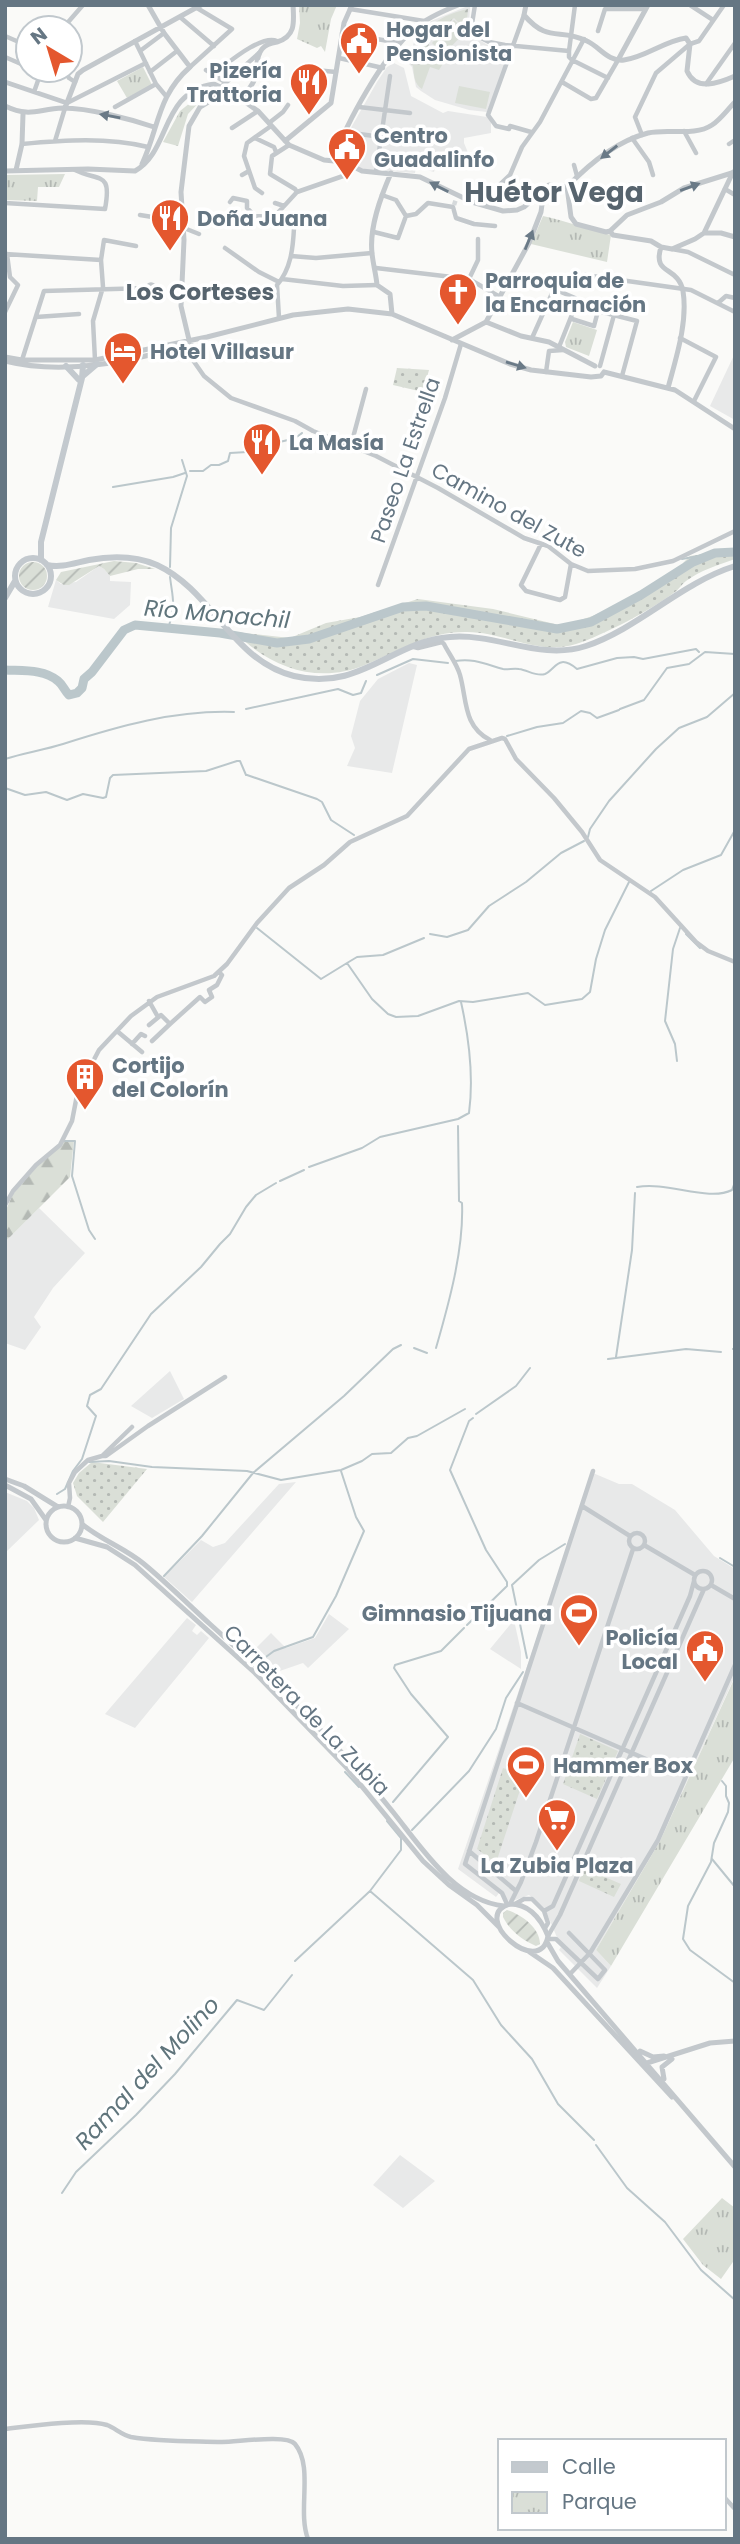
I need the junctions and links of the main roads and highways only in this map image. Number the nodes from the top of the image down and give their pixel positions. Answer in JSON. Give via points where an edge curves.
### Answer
{"nodes":[{"id":1,"x":96,"y":362,"type":"road end"},
{"id":2,"x":83,"y":365,"type":"road end"},
{"id":3,"x":66,"y":366,"type":"road end"},
{"id":4,"x":80,"y":381,"type":"junction"},
{"id":5,"x":37,"y":559,"type":"junction"},
{"id":6,"x":47,"y":565,"type":"junction"},
{"id":7,"x":68,"y":566,"type":"junction"},
{"id":8,"x":735,"y":566,"type":"edge"},
{"id":9,"x":51,"y":576,"type":"junction"},
{"id":10,"x":15,"y":581,"type":"junction"},
{"id":11,"x":23,"y":592,"type":"junction"},
{"id":12,"x":5,"y":599,"type":"edge"}],
"edges":[{"from":1,"to":4,"type":"main road"},
{"from":2,"to":4,"type":"main road"},
{"from":3,"to":4,"type":"main road"},
{"from":4,"to":5,"type":"main road"},
{"from":5,"to":6,"type":"main road"},
{"from":5,"to":10,"type":"main road","via":[[26,559],[17,568]]},
{"from":6,"to":7,"type":"main road"},
{"from":6,"to":9,"type":"main road"},
{"from":7,"to":8,"type":"main road","via":[[120,558],[154,564],[197,592],[253,656],[295,676],[328,679],[366,670],[413,646],[442,638],[462,636],[548,652],[569,651],[621,629]]},
{"from":7,"to":9,"type":"main road"},
{"from":9,"to":11,"type":"main road","via":[[43,591]]},
{"from":10,"to":11,"type":"main road"},
{"from":10,"to":12,"type":"main road"},
{"from":11,"to":12,"type":"main road"}]}
